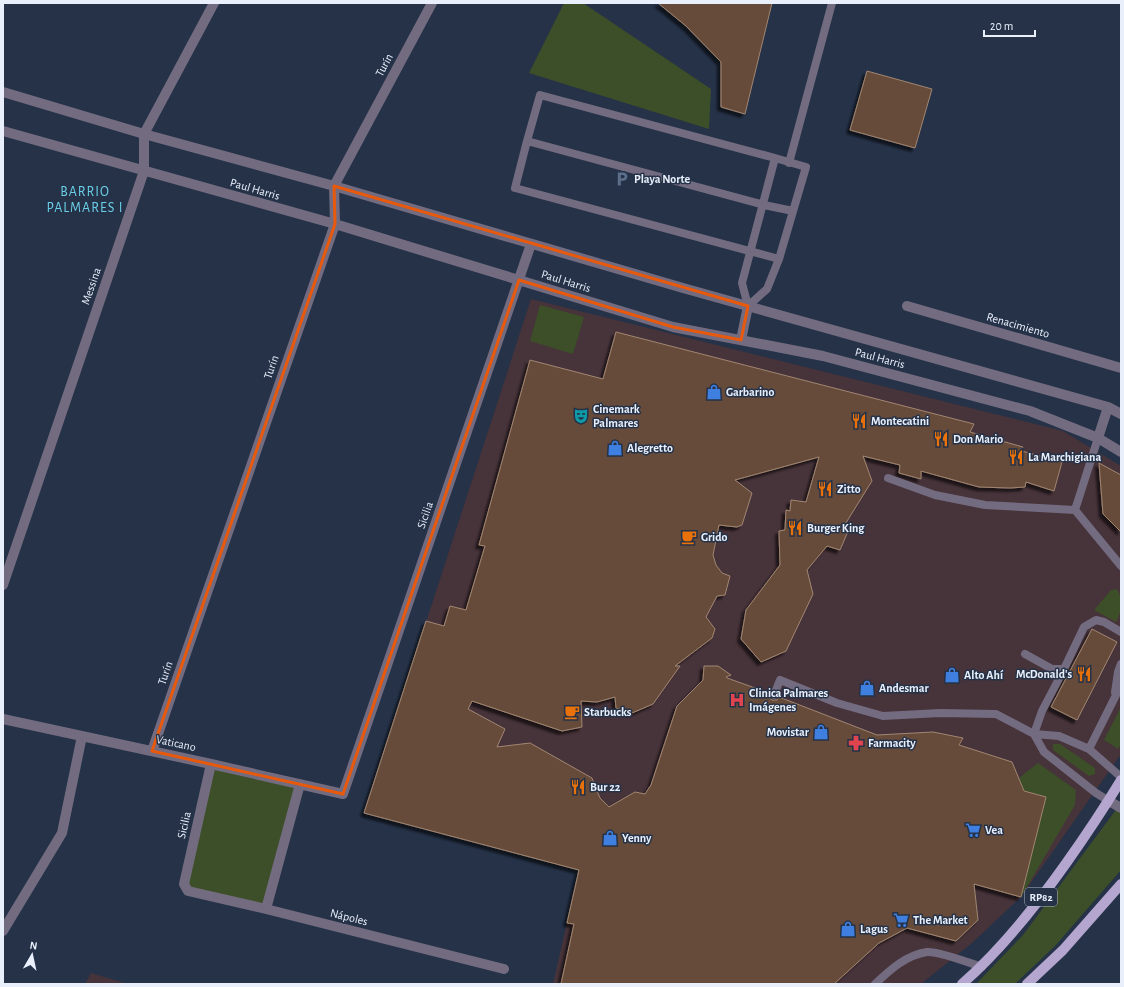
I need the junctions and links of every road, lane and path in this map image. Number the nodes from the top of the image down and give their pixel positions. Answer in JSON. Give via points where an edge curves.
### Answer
{"nodes":[{"id":1,"x":214,"y":3,"type":"edge"},
{"id":2,"x":432,"y":3,"type":"edge"},
{"id":3,"x":832,"y":3,"type":"edge"},
{"id":4,"x":3,"y":92,"type":"edge"},
{"id":5,"x":3,"y":131,"type":"edge"},
{"id":6,"x":144,"y":134,"type":"junction"},
{"id":7,"x":527,"y":141,"type":"junction"},
{"id":8,"x":775,"y":158,"type":"junction"},
{"id":9,"x":790,"y":163,"type":"junction"},
{"id":10,"x":144,"y":171,"type":"junction"},
{"id":11,"x":334,"y":186,"type":"junction"},
{"id":12,"x":764,"y":204,"type":"junction"},
{"id":13,"x":793,"y":211,"type":"junction"},
{"id":14,"x":335,"y":224,"type":"junction"},
{"id":15,"x":531,"y":244,"type":"junction"},
{"id":16,"x":751,"y":252,"type":"junction"},
{"id":17,"x":778,"y":259,"type":"junction"},
{"id":18,"x":519,"y":280,"type":"junction"},
{"id":19,"x":748,"y":306,"type":"junction"},
{"id":20,"x":907,"y":306,"type":"dead end"},
{"id":21,"x":741,"y":340,"type":"junction"},
{"id":22,"x":1121,"y":368,"type":"edge"},
{"id":23,"x":1108,"y":407,"type":"junction"},
{"id":24,"x":1121,"y":414,"type":"edge"},
{"id":25,"x":1098,"y":438,"type":"junction"},
{"id":26,"x":1121,"y":452,"type":"edge"},
{"id":27,"x":888,"y":478,"type":"dead end"},
{"id":28,"x":1075,"y":510,"type":"junction"},
{"id":29,"x":1121,"y":566,"type":"edge"},
{"id":30,"x":3,"y":585,"type":"edge"},
{"id":31,"x":1121,"y":632,"type":"edge"},
{"id":32,"x":1025,"y":654,"type":"dead end"},
{"id":33,"x":1121,"y":664,"type":"edge"},
{"id":34,"x":1064,"y":669,"type":"junction"},
{"id":35,"x":1121,"y":685,"type":"edge"},
{"id":36,"x":774,"y":695,"type":"dead end"},
{"id":37,"x":1114,"y":696,"type":"junction"},
{"id":38,"x":3,"y":719,"type":"edge"},
{"id":39,"x":1034,"y":734,"type":"junction"},
{"id":40,"x":82,"y":736,"type":"junction"},
{"id":41,"x":1089,"y":748,"type":"junction"},
{"id":42,"x":152,"y":751,"type":"junction"},
{"id":43,"x":211,"y":764,"type":"junction"},
{"id":44,"x":1121,"y":777,"type":"edge"},
{"id":45,"x":1121,"y":780,"type":"edge"},
{"id":46,"x":300,"y":784,"type":"junction"},
{"id":47,"x":343,"y":794,"type":"joint"},
{"id":48,"x":1109,"y":800,"type":"junction"},
{"id":49,"x":1121,"y":808,"type":"edge"},
{"id":50,"x":1121,"y":884,"type":"edge"},
{"id":51,"x":188,"y":891,"type":"joint"},
{"id":52,"x":266,"y":909,"type":"junction"},
{"id":53,"x":4,"y":926,"type":"edge"},
{"id":54,"x":982,"y":966,"type":"junction"},
{"id":55,"x":504,"y":968,"type":"dead end"},
{"id":56,"x":874,"y":984,"type":"edge"},
{"id":57,"x":962,"y":984,"type":"edge"},
{"id":58,"x":1027,"y":984,"type":"edge"}],
"edges":[{"from":1,"to":6,"type":"street","name":"Messina"},
{"from":2,"to":11,"type":"street","name":"Turín"},
{"from":3,"to":9,"type":"lane"},
{"from":4,"to":6,"type":"street","name":"Paul Harris"},
{"from":5,"to":10,"type":"street","name":"Paul Harris"},
{"from":6,"to":10,"type":"street","name":"Messina"},
{"from":6,"to":11,"type":"street","name":"Paul Harris"},
{"from":7,"to":8,"type":"lane","via":[[540,95]]},
{"from":7,"to":12,"type":"lane"},
{"from":7,"to":16,"type":"lane","via":[[515,188]]},
{"from":8,"to":9,"type":"lane"},
{"from":8,"to":12,"type":"lane"},
{"from":9,"to":13,"type":"lane","via":[[806,167]]},
{"from":10,"to":14,"type":"street","name":"Paul Harris"},
{"from":10,"to":30,"type":"street","name":"Messina"},
{"from":11,"to":14,"type":"street","name":"Turín"},
{"from":11,"to":15,"type":"street","name":"Paul Harris"},
{"from":12,"to":13,"type":"lane"},
{"from":12,"to":16,"type":"lane"},
{"from":13,"to":17,"type":"lane"},
{"from":14,"to":18,"type":"street","name":"Paul Harris"},
{"from":14,"to":42,"type":"street","name":"Turín"},
{"from":15,"to":18,"type":"street","name":"Sicilia"},
{"from":15,"to":19,"type":"street","name":"Paul Harris"},
{"from":16,"to":17,"type":"lane"},
{"from":16,"to":19,"type":"lane","via":[[742,283]]},
{"from":17,"to":19,"type":"lane","via":[[767,289]]},
{"from":18,"to":21,"type":"street","name":"Paul Harris","via":[[673,327]]},
{"from":18,"to":47,"type":"street","name":"Sicilia"},
{"from":19,"to":21,"type":"street"},
{"from":19,"to":23,"type":"street","name":"Paul Harris"},
{"from":20,"to":22,"type":"street","name":"Renacimiento"},
{"from":21,"to":25,"type":"street","name":"Paul Harris","via":[[823,356],[1030,411]]},
{"from":23,"to":24,"type":"street","name":"Paul Harris"},
{"from":23,"to":25,"type":"street"},
{"from":25,"to":26,"type":"street","name":"Paul Harris"},
{"from":25,"to":28,"type":"lane"},
{"from":27,"to":28,"type":"lane","via":[[935,495],[985,505]]},
{"from":28,"to":29,"type":"lane"},
{"from":31,"to":34,"type":"lane","via":[[1096,620],[1084,627]]},
{"from":32,"to":34,"type":"lane","via":[[1052,669]]},
{"from":33,"to":37,"type":"lane"},
{"from":34,"to":39,"type":"lane","via":[[1042,711]]},
{"from":35,"to":37,"type":"lane"},
{"from":36,"to":39,"type":"lane","via":[[780,680],[837,703],[883,716],[996,714]]},
{"from":37,"to":41,"type":"lane"},
{"from":38,"to":40,"type":"street","name":"Vaticano"},
{"from":39,"to":41,"type":"lane","via":[[1059,736]]},
{"from":39,"to":48,"type":"lane","via":[[1044,752],[1096,793]]},
{"from":40,"to":42,"type":"street","name":"Vaticano"},
{"from":40,"to":53,"type":"street","via":[[62,833]]},
{"from":41,"to":44,"type":"lane"},
{"from":42,"to":43,"type":"street","name":"Vaticano"},
{"from":43,"to":46,"type":"street","name":"Vaticano"},
{"from":43,"to":51,"type":"street","name":"Sicilia","via":[[184,884]]},
{"from":45,"to":48,"type":"main road"},
{"from":46,"to":47,"type":"street","name":"Vaticano"},
{"from":46,"to":52,"type":"street"},
{"from":48,"to":49,"type":"street"},
{"from":48,"to":54,"type":"main road","number":"RP82","via":[[1038,902]]},
{"from":50,"to":58,"type":"main road","via":[[1062,950]]},
{"from":51,"to":52,"type":"street","name":"Nápoles"},
{"from":52,"to":55,"type":"street","name":"Nápoles"},
{"from":54,"to":56,"type":"lane","via":[[929,952],[893,967]]},
{"from":54,"to":57,"type":"main road","number":"RP82"}]}
